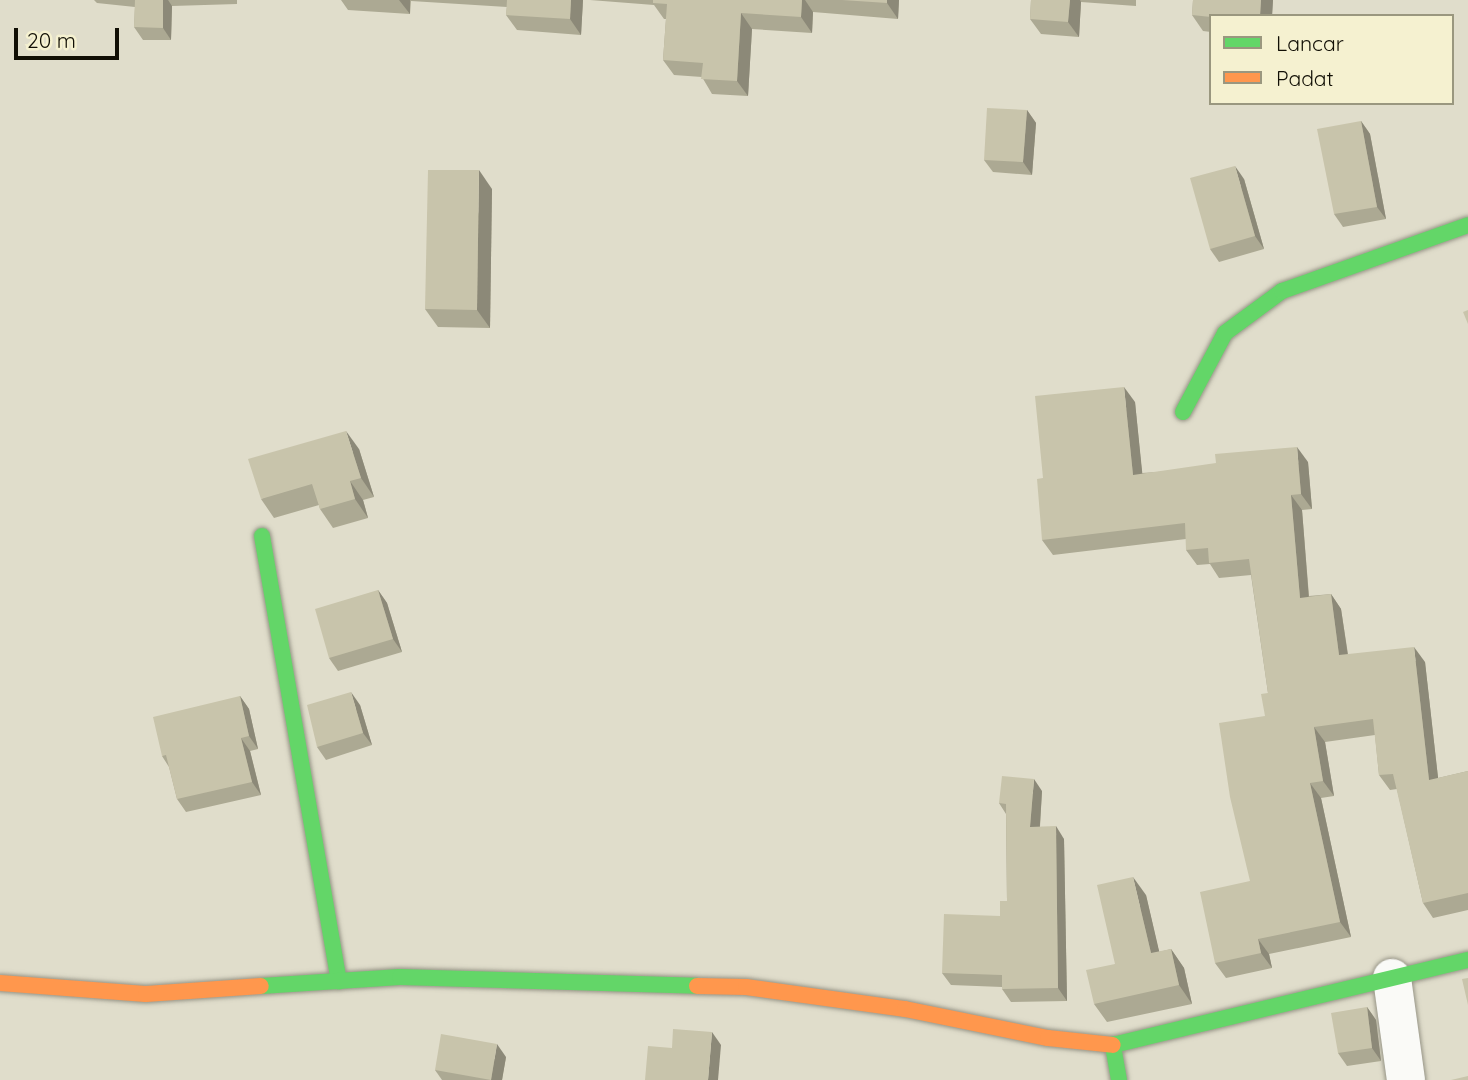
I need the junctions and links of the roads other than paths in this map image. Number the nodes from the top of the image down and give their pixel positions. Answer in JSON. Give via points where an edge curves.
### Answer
{"nodes":[{"id":1,"x":1468,"y":225,"type":"edge"},
{"id":2,"x":1184,"y":412,"type":"dead end"},
{"id":3,"x":262,"y":536,"type":"dead end"},
{"id":4,"x":1468,"y":960,"type":"edge"},
{"id":5,"x":1392,"y":978,"type":"junction"},
{"id":6,"x":339,"y":981,"type":"junction"},
{"id":7,"x":0,"y":983,"type":"edge"},
{"id":8,"x":1113,"y":1045,"type":"junction"},
{"id":9,"x":1119,"y":1080,"type":"edge"},
{"id":10,"x":1406,"y":1080,"type":"edge"}],
"edges":[{"from":1,"to":2,"type":"street","via":[[1282,291],[1225,333]]},
{"from":3,"to":6,"type":"street"},
{"from":4,"to":5,"type":"street"},
{"from":5,"to":8,"type":"street"},
{"from":5,"to":10,"type":"street"},
{"from":6,"to":7,"type":"street","via":[[146,994]]},
{"from":6,"to":8,"type":"street","via":[[412,977],[746,987]]},
{"from":8,"to":9,"type":"street"}]}
